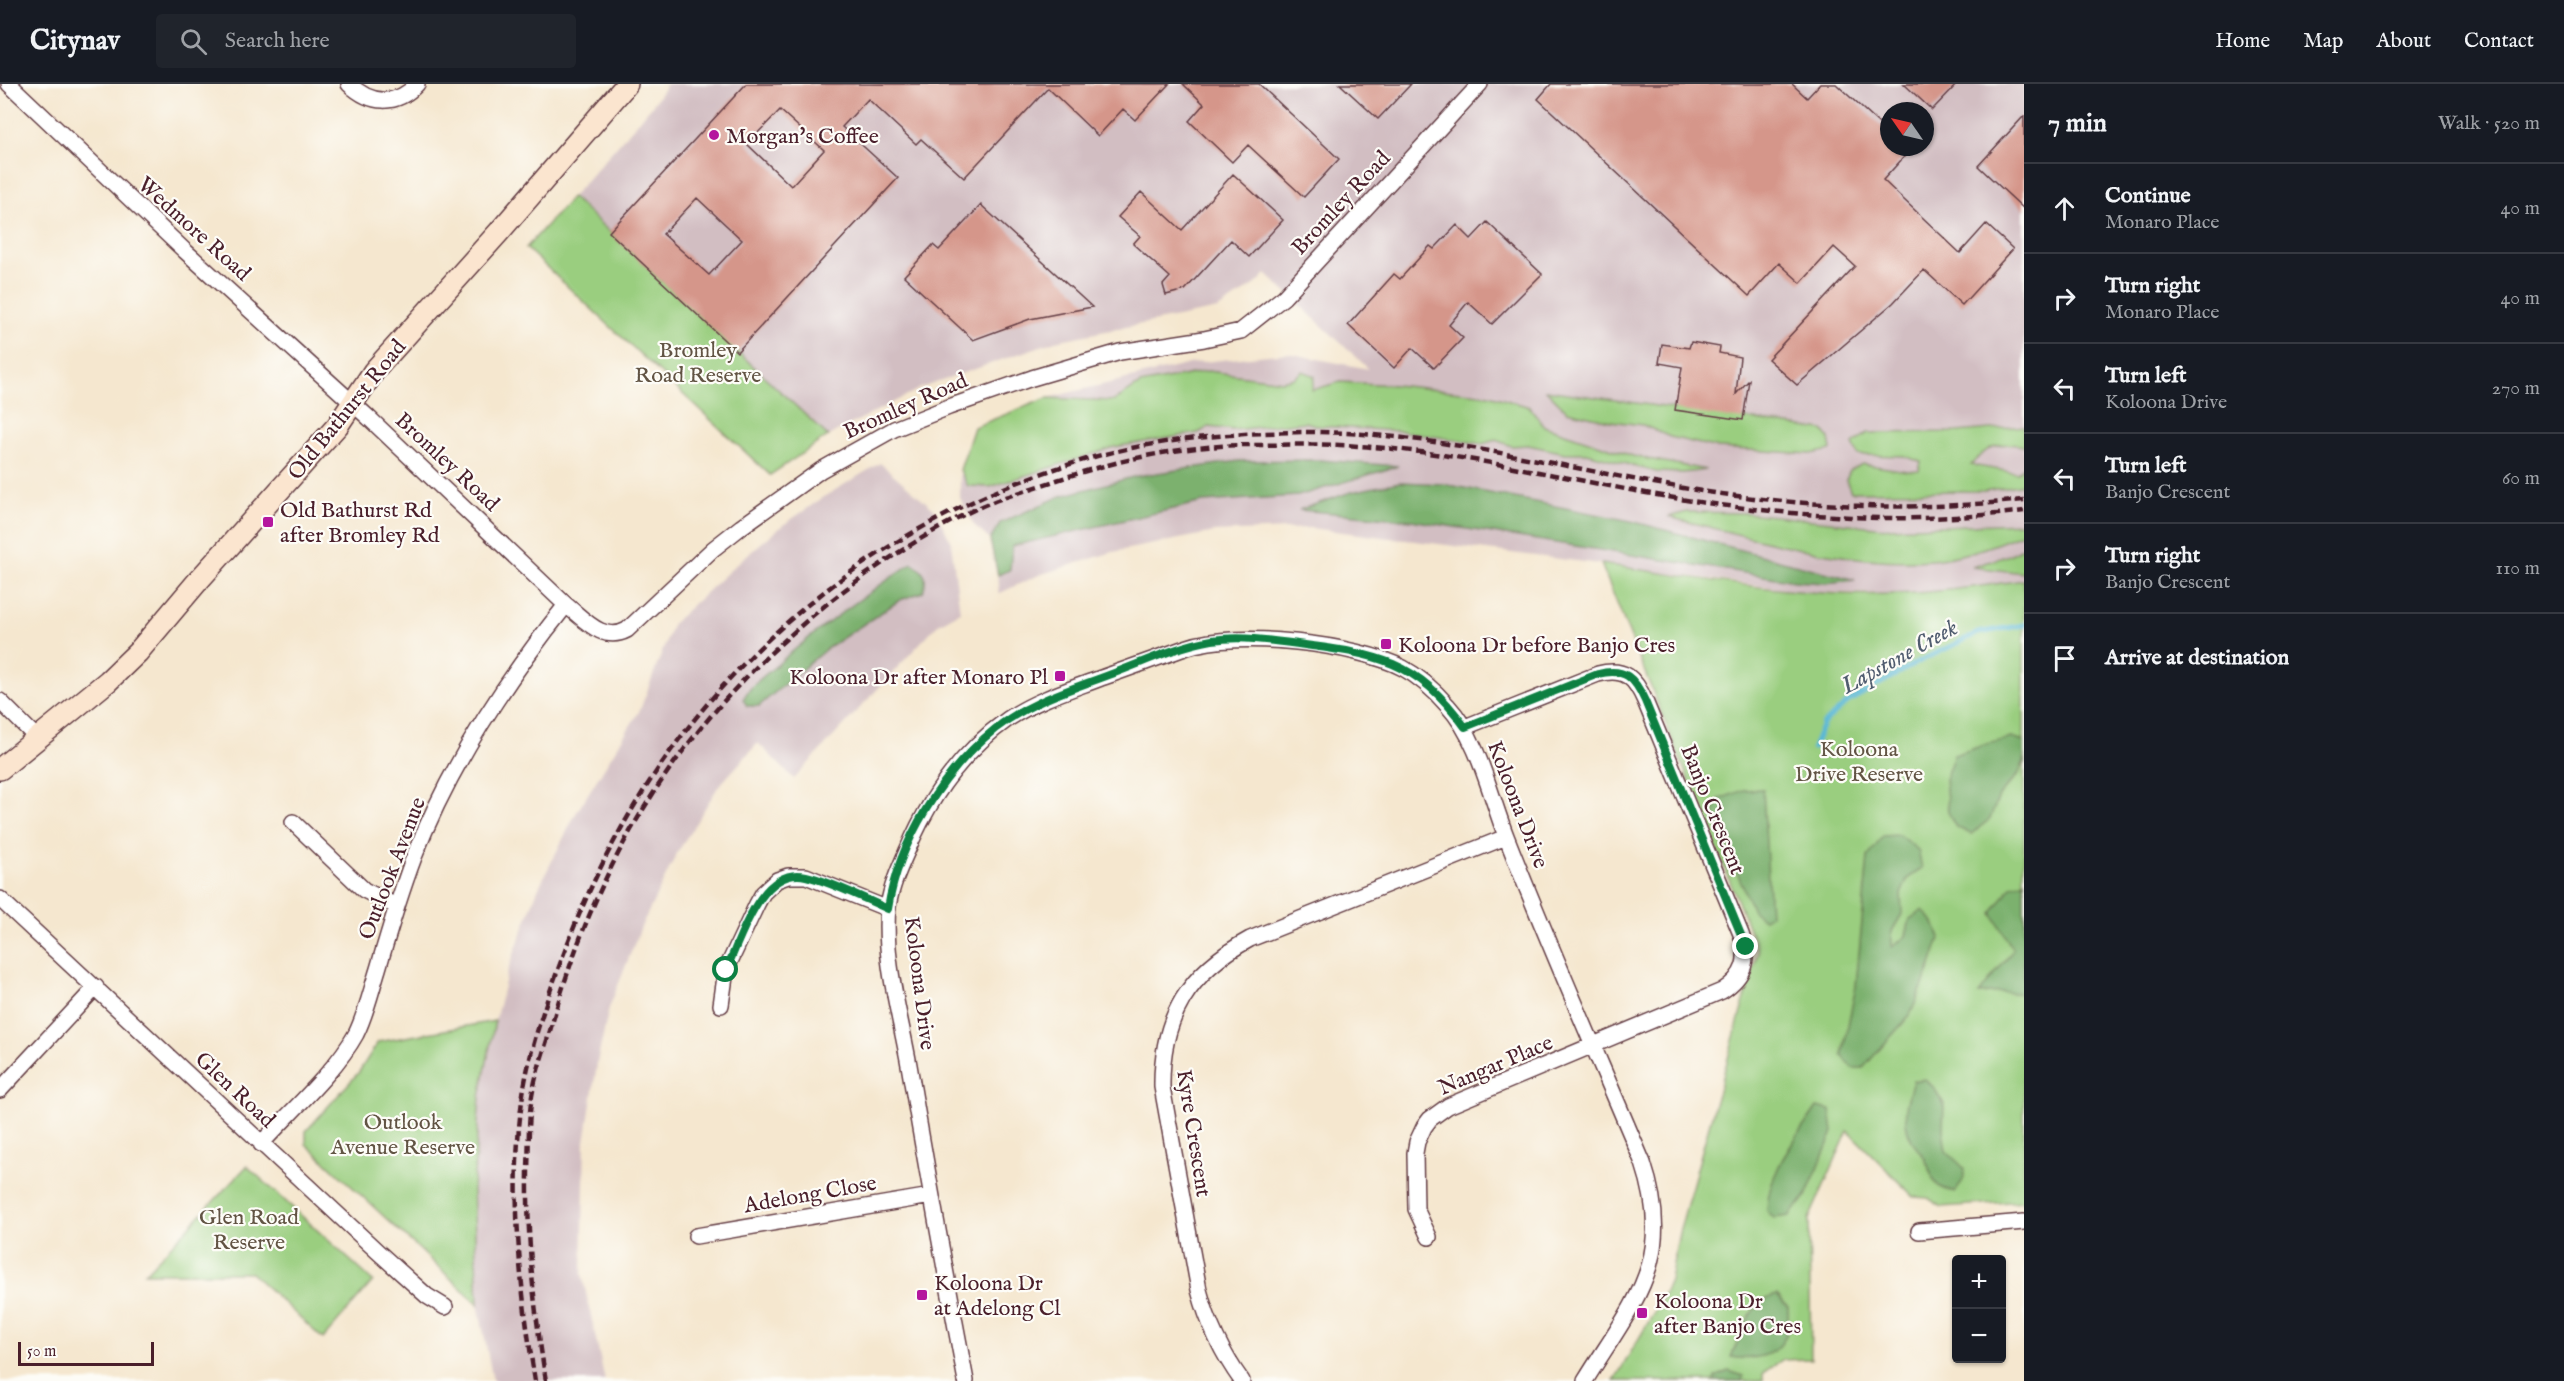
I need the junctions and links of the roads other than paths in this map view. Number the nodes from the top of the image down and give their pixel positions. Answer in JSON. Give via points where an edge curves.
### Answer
{"nodes":[{"id":1,"x":9,"y":84,"type":"edge"},
{"id":2,"x":349,"y":84,"type":"edge"},
{"id":3,"x":417,"y":84,"type":"edge"},
{"id":4,"x":627,"y":84,"type":"edge"},
{"id":5,"x":1480,"y":84,"type":"edge"},
{"id":6,"x":352,"y":402,"type":"junction"},
{"id":7,"x":566,"y":604,"type":"junction"},
{"id":8,"x":0,"y":701,"type":"edge"},
{"id":9,"x":1465,"y":727,"type":"junction"},
{"id":10,"x":38,"y":739,"type":"junction"},
{"id":11,"x":0,"y":769,"type":"edge"},
{"id":12,"x":293,"y":822,"type":"dead end"},
{"id":13,"x":1506,"y":837,"type":"junction"},
{"id":14,"x":0,"y":899,"type":"edge"},
{"id":15,"x":396,"y":906,"type":"junction"},
{"id":16,"x":888,"y":909,"type":"junction"},
{"id":17,"x":96,"y":987,"type":"junction"},
{"id":18,"x":721,"y":1005,"type":"dead end"},
{"id":19,"x":1593,"y":1046,"type":"junction"},
{"id":20,"x":0,"y":1090,"type":"edge"},
{"id":21,"x":261,"y":1144,"type":"junction"},
{"id":22,"x":931,"y":1196,"type":"junction"},
{"id":23,"x":2024,"y":1222,"type":"edge"},
{"id":24,"x":1919,"y":1230,"type":"dead end"},
{"id":25,"x":696,"y":1236,"type":"dead end"},
{"id":26,"x":1429,"y":1237,"type":"dead end"},
{"id":27,"x":445,"y":1307,"type":"dead end"},
{"id":28,"x":966,"y":1381,"type":"edge"},
{"id":29,"x":1242,"y":1381,"type":"edge"},
{"id":30,"x":1586,"y":1381,"type":"edge"}],
"edges":[{"from":1,"to":6,"type":"street","name":"Wedmore Road"},
{"from":2,"to":3,"type":"street","via":[[379,101],[399,98]]},
{"from":4,"to":6,"type":"main road","name":"Old Bathurst Road","via":[[374,371]]},
{"from":5,"to":7,"type":"street","name":"Bromley Road","via":[[1284,297],[1241,331],[1120,352],[1032,378],[894,429],[803,482],[741,526],[622,633],[601,632]]},
{"from":6,"to":7,"type":"street","name":"Bromley Road"},
{"from":6,"to":10,"type":"main road","name":"Old Bathurst Road","via":[[338,425],[132,658]]},
{"from":7,"to":15,"type":"street","name":"Outlook Avenue","via":[[514,675],[461,759],[423,836]]},
{"from":8,"to":10,"type":"street"},
{"from":9,"to":13,"type":"street","name":"Koloona Drive"},
{"from":9,"to":16,"type":"street","name":"Koloona Drive","via":[[1417,677],[1373,656],[1265,640],[1199,643],[1058,693],[1020,712],[988,735],[961,761],[932,800],[897,874]]},
{"from":9,"to":19,"type":"street","name":"Banjo Crescent","via":[[1598,674],[1614,671],[1627,675],[1640,689],[1741,934],[1746,947],[1745,962],[1729,986]]},
{"from":10,"to":11,"type":"main road","name":"Old Bathurst Road"},
{"from":12,"to":15,"type":"street","via":[[364,890]]},
{"from":13,"to":19,"type":"street","name":"Koloona Drive"},
{"from":13,"to":29,"type":"street","name":"Kyre Crescent","via":[[1250,939],[1224,953],[1197,977],[1173,1017],[1162,1063],[1162,1087],[1199,1290],[1206,1319]]},
{"from":14,"to":17,"type":"street","name":"Glen Road"},
{"from":15,"to":21,"type":"street","name":"Outlook Avenue","via":[[356,1033]]},
{"from":16,"to":18,"type":"street","via":[[806,876],[777,880],[757,904],[726,970]]},
{"from":16,"to":22,"type":"street","name":"Koloona Drive","via":[[889,951]]},
{"from":17,"to":20,"type":"street"},
{"from":17,"to":21,"type":"street","name":"Glen Road"},
{"from":19,"to":26,"type":"street","name":"Nangar Place","via":[[1448,1106],[1430,1119],[1415,1153],[1416,1209]]},
{"from":19,"to":30,"type":"street","name":"Koloona Drive","via":[[1643,1163],[1656,1224],[1644,1285]]},
{"from":21,"to":27,"type":"street","name":"Glen Road","via":[[417,1287]]},
{"from":22,"to":25,"type":"street","name":"Adelong Close"},
{"from":22,"to":28,"type":"street","name":"Koloona Drive"},
{"from":23,"to":24,"type":"street"}]}
